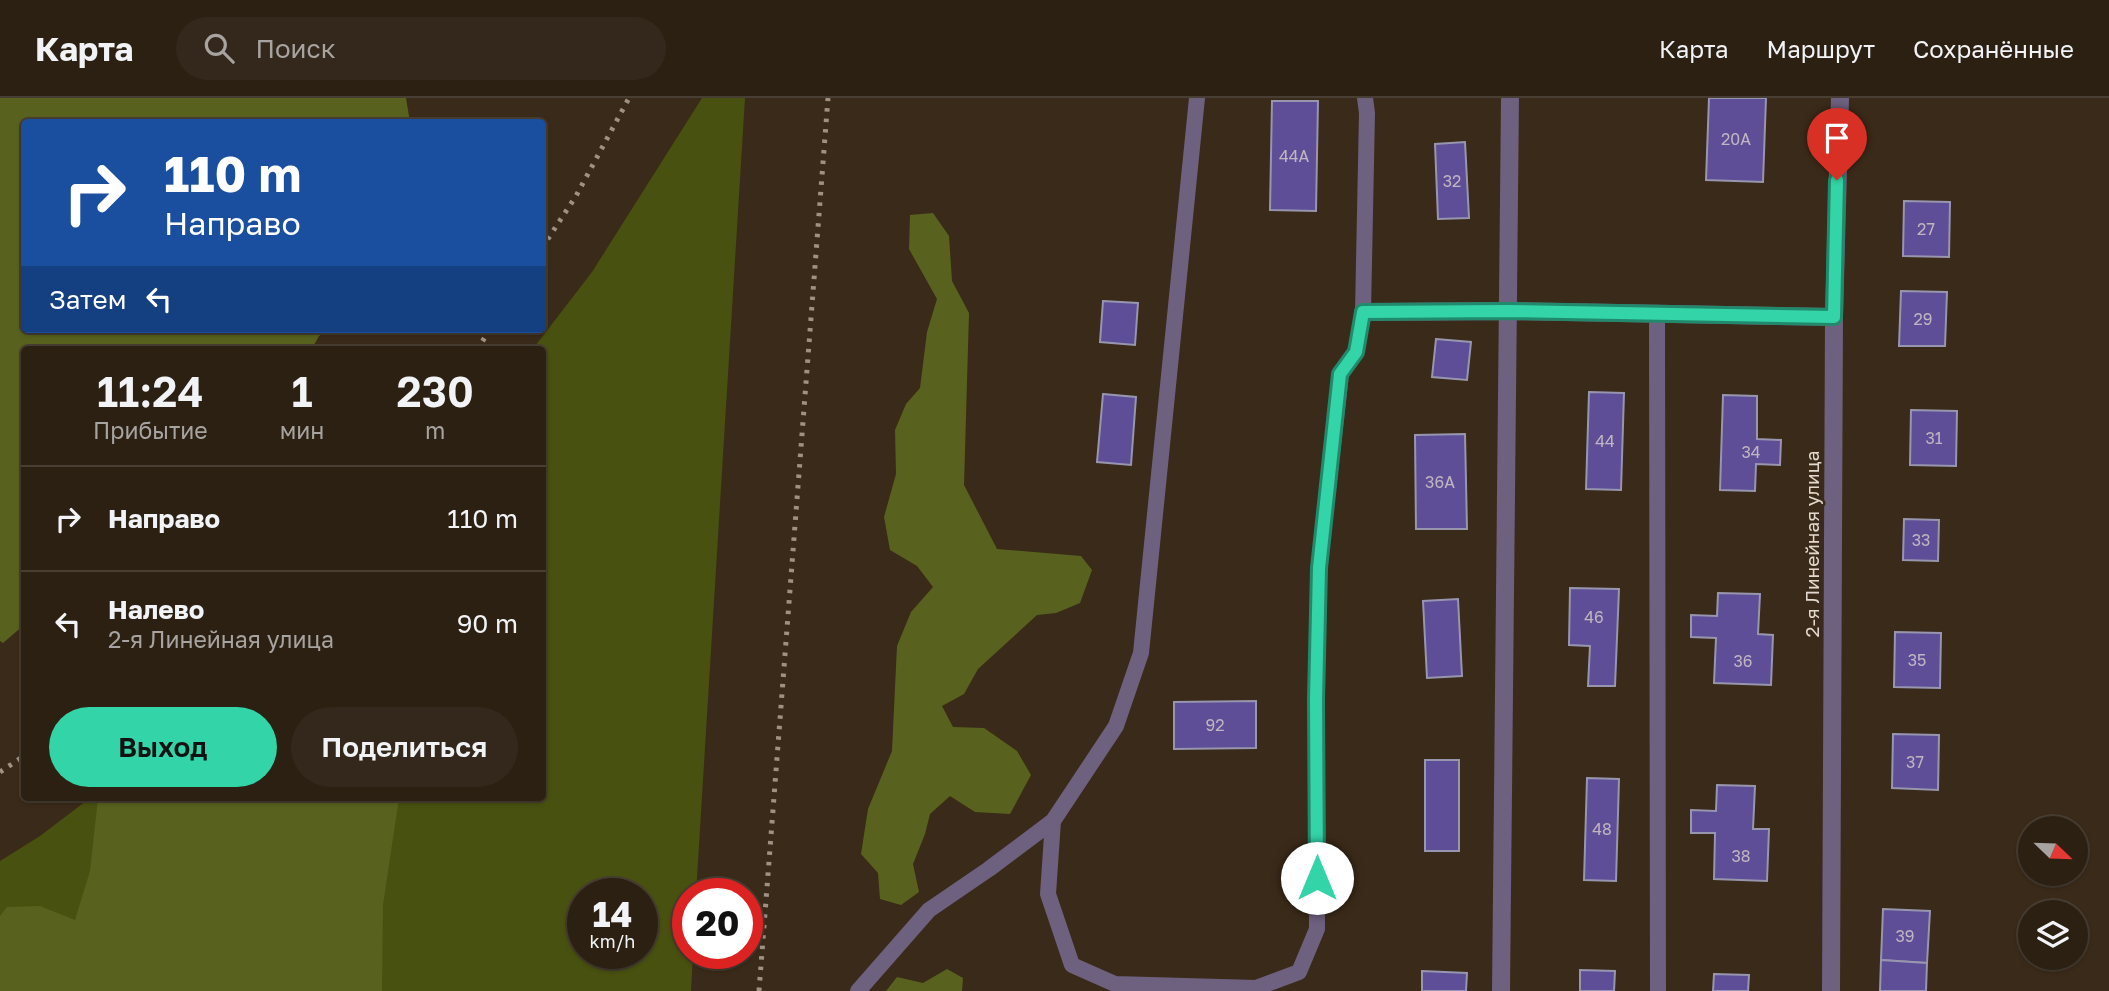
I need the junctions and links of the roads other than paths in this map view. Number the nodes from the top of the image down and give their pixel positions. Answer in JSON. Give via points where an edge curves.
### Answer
{"nodes":[{"id":1,"x":1197,"y":98,"type":"edge"},
{"id":2,"x":1365,"y":98,"type":"edge"},
{"id":3,"x":1510,"y":98,"type":"edge"},
{"id":4,"x":1840,"y":98,"type":"edge"},
{"id":5,"x":1508,"y":311,"type":"junction"},
{"id":6,"x":1363,"y":312,"type":"junction"},
{"id":7,"x":1657,"y":314,"type":"junction"},
{"id":8,"x":1834,"y":317,"type":"junction"},
{"id":9,"x":1053,"y":821,"type":"junction"},
{"id":10,"x":858,"y":991,"type":"edge"},
{"id":11,"x":1501,"y":991,"type":"edge"},
{"id":12,"x":1658,"y":991,"type":"edge"},
{"id":13,"x":1831,"y":991,"type":"edge"}],
"edges":[{"from":1,"to":9,"type":"lane","via":[[1141,653],[1116,726]]},
{"from":2,"to":6,"type":"lane"},
{"from":3,"to":5,"type":"street"},
{"from":4,"to":8,"type":"street","name":"2-я Линейная улица"},
{"from":5,"to":6,"type":"street"},
{"from":5,"to":7,"type":"street"},
{"from":5,"to":11,"type":"street"},
{"from":6,"to":9,"type":"lane","via":[[1356,352],[1340,374],[1319,568],[1317,929],[1299,972],[1256,988],[1115,984],[1072,965],[1048,894]]},
{"from":7,"to":8,"type":"street"},
{"from":7,"to":12,"type":"lane"},
{"from":8,"to":13,"type":"street","name":"2-я Линейная улица"},
{"from":9,"to":10,"type":"lane","via":[[929,911]]}]}
